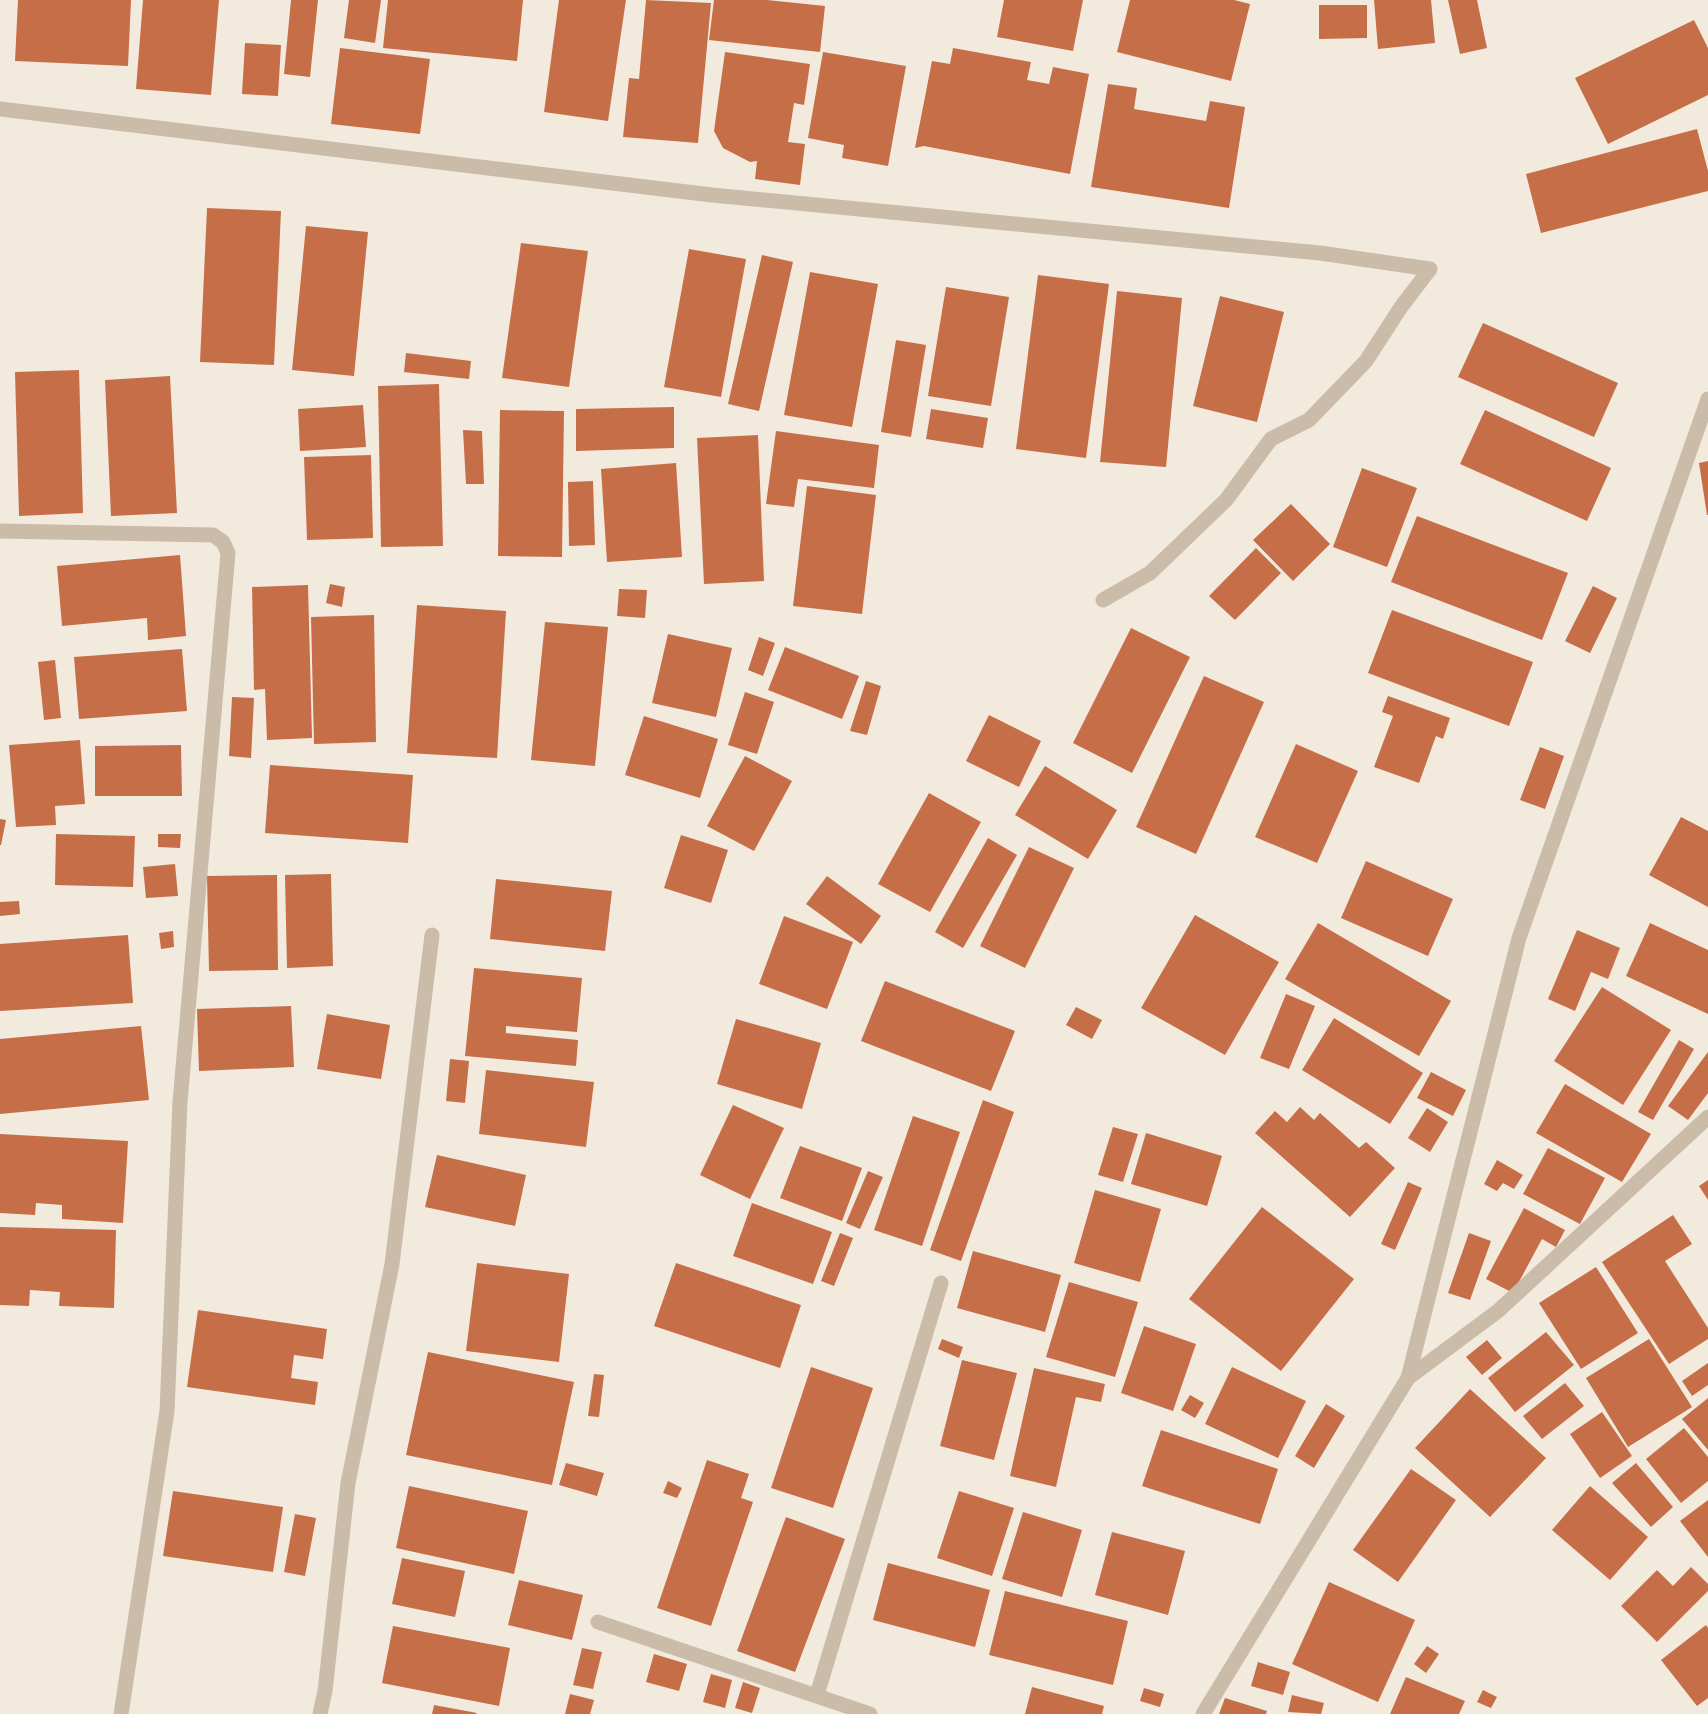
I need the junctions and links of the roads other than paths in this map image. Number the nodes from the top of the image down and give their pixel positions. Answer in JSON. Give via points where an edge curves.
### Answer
{"nodes":[{"id":1,"x":0,"y":109,"type":"edge"},
{"id":2,"x":1708,"y":399,"type":"edge"},
{"id":3,"x":0,"y":531,"type":"edge"},
{"id":4,"x":1103,"y":600,"type":"dead end"},
{"id":5,"x":432,"y":935,"type":"dead end"},
{"id":6,"x":1708,"y":1117,"type":"edge"},
{"id":7,"x":941,"y":1282,"type":"dead end"},
{"id":8,"x":1408,"y":1378,"type":"junction"},
{"id":9,"x":598,"y":1622,"type":"dead end"},
{"id":10,"x":817,"y":1695,"type":"junction"},
{"id":11,"x":121,"y":1714,"type":"edge"},
{"id":12,"x":321,"y":1714,"type":"edge"},
{"id":13,"x":870,"y":1714,"type":"edge"},
{"id":14,"x":1203,"y":1714,"type":"edge"}],
"edges":[{"from":1,"to":4,"type":"street","via":[[712,195],[1320,253],[1430,269],[1366,361],[1309,420],[1271,439],[1226,500],[1150,573]]},
{"from":2,"to":8,"type":"street","via":[[1519,938]]},
{"from":3,"to":11,"type":"street","via":[[213,535],[223,542],[228,554],[180,1102],[167,1411]]},
{"from":5,"to":12,"type":"street","via":[[392,1264],[348,1483]]},
{"from":6,"to":8,"type":"street","via":[[1498,1311]]},
{"from":7,"to":10,"type":"street"},
{"from":8,"to":14,"type":"street"},
{"from":9,"to":10,"type":"street"},
{"from":10,"to":13,"type":"street"}]}
